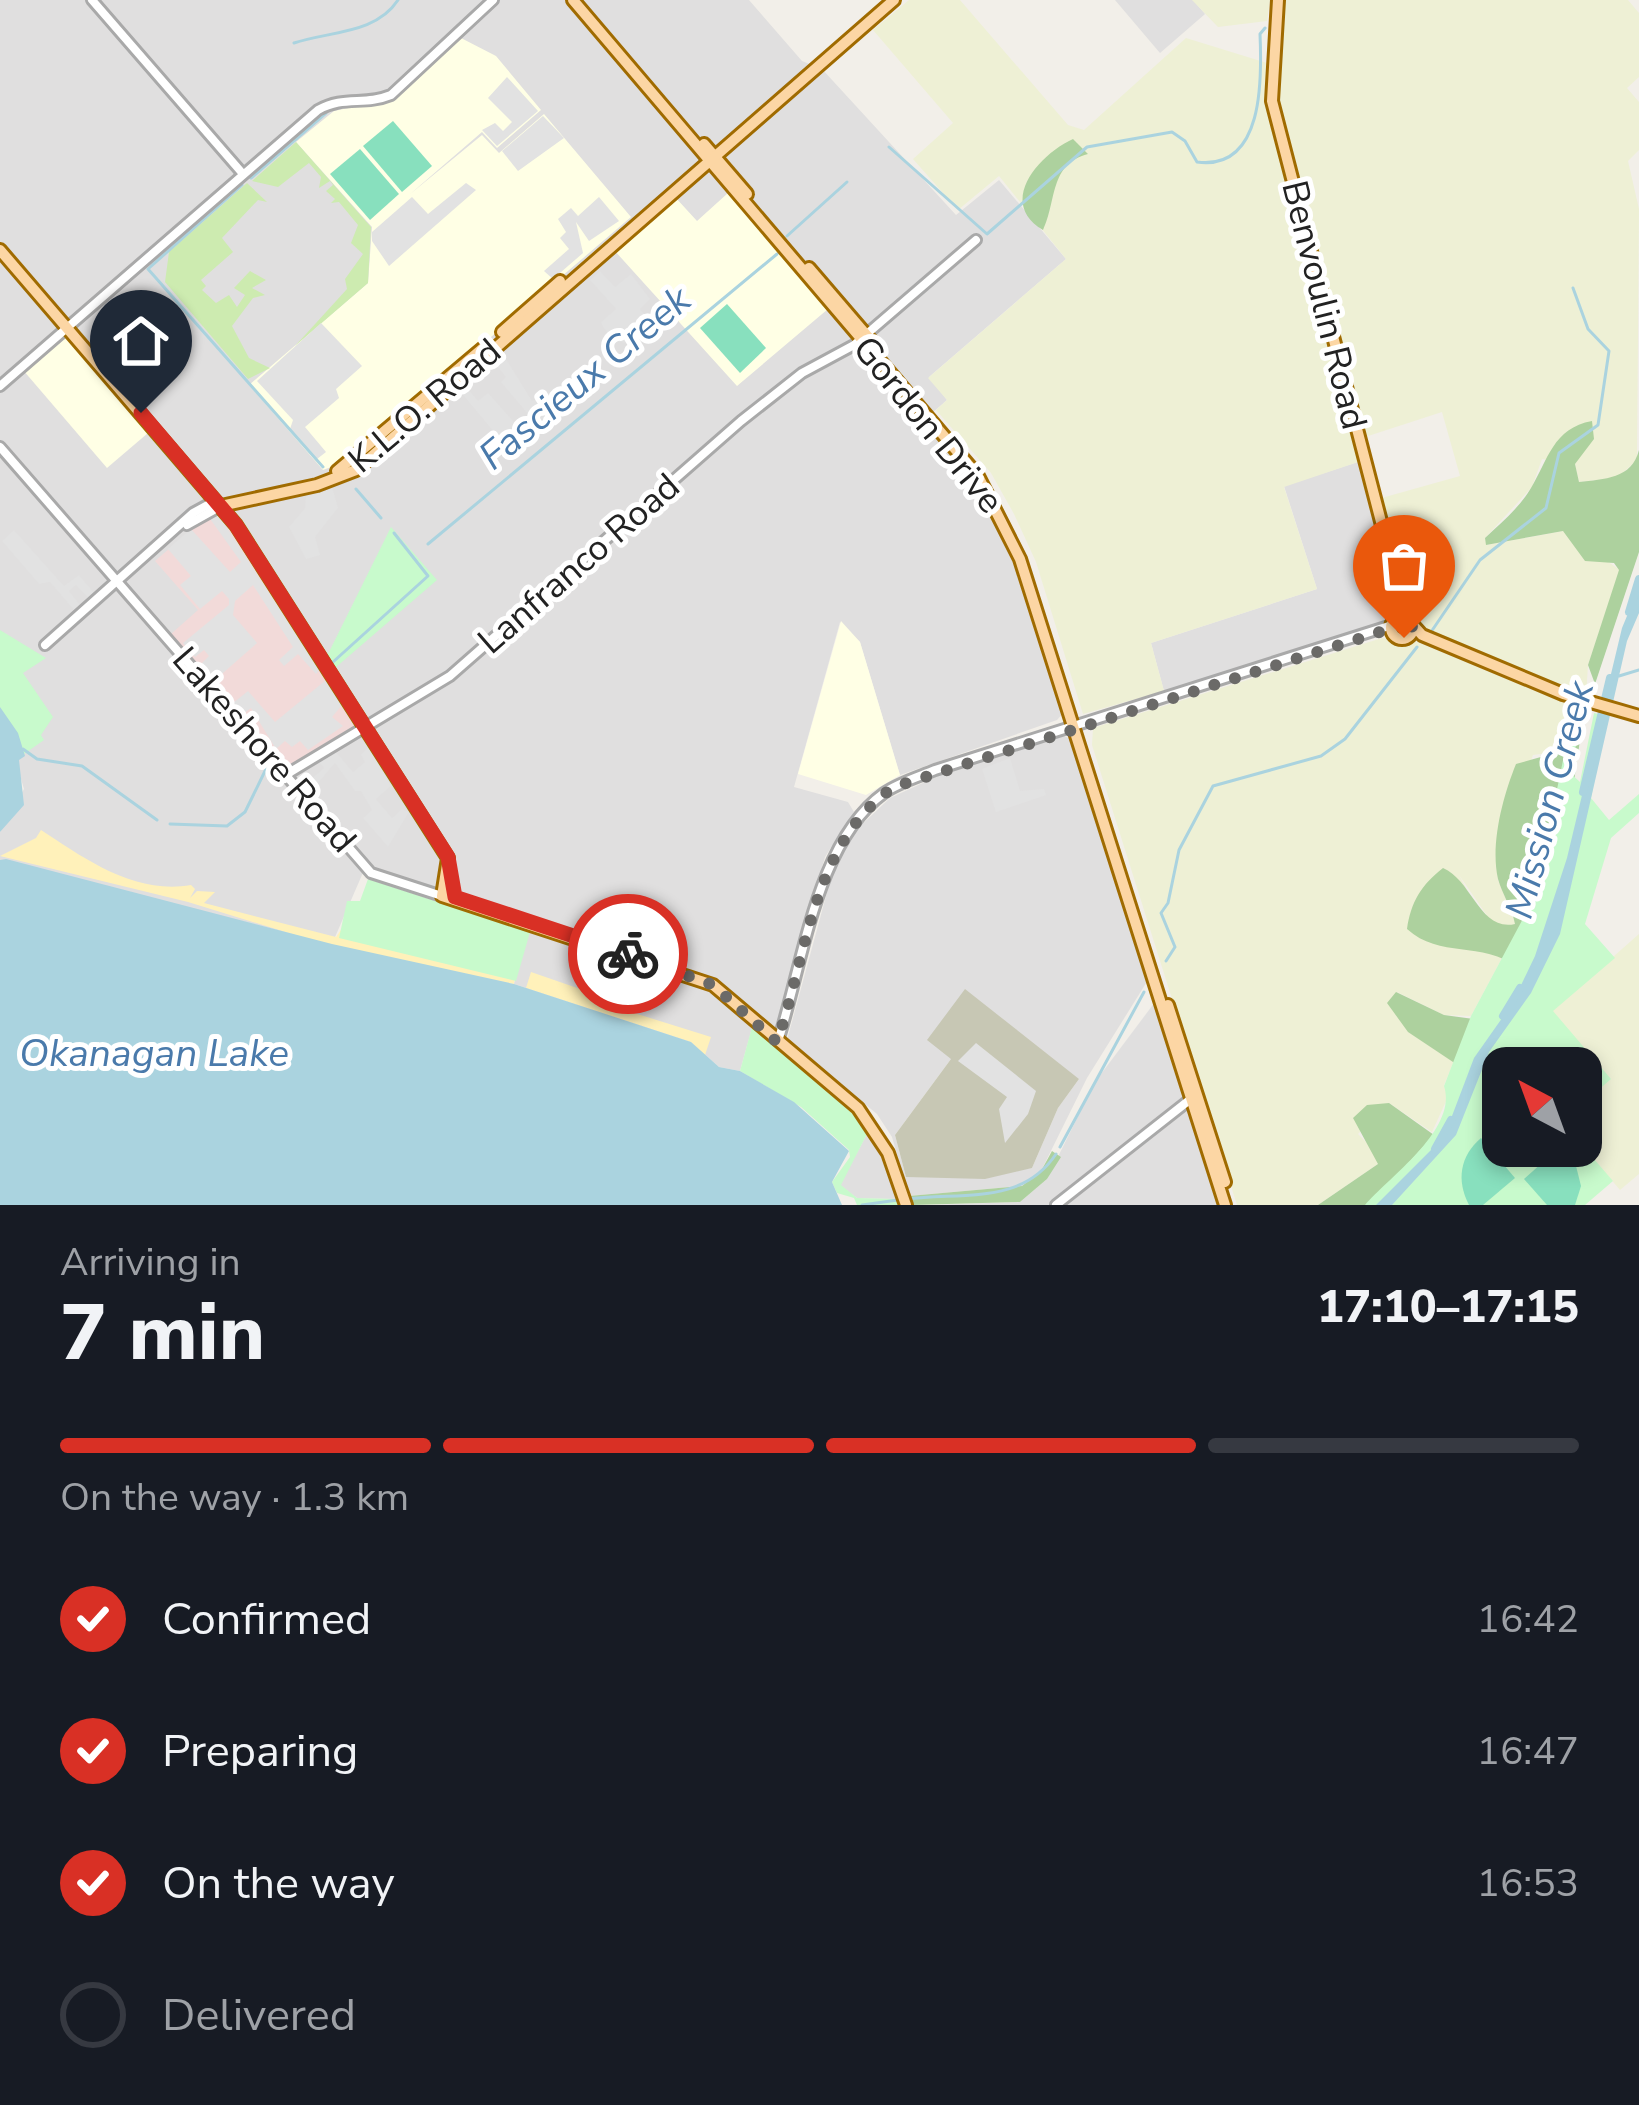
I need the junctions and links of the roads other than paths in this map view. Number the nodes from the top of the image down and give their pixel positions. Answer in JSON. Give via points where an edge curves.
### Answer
{"nodes":[{"id":1,"x":92,"y":0,"type":"edge"},
{"id":2,"x":493,"y":0,"type":"edge"},
{"id":3,"x":578,"y":0,"type":"edge"},
{"id":4,"x":885,"y":0,"type":"edge"},
{"id":5,"x":895,"y":0,"type":"edge"},
{"id":6,"x":1278,"y":0,"type":"edge"},
{"id":7,"x":696,"y":140,"type":"junction"},
{"id":8,"x":726,"y":142,"type":"junction"},
{"id":9,"x":709,"y":156,"type":"junction"},
{"id":10,"x":694,"y":169,"type":"junction"},
{"id":11,"x":722,"y":171,"type":"junction"},
{"id":12,"x":243,"y":174,"type":"junction"},
{"id":13,"x":976,"y":240,"type":"dead end"},
{"id":14,"x":0,"y":250,"type":"edge"},
{"id":15,"x":67,"y":327,"type":"junction"},
{"id":16,"x":864,"y":337,"type":"junction"},
{"id":17,"x":0,"y":386,"type":"edge"},
{"id":18,"x":0,"y":447,"type":"edge"},
{"id":19,"x":245,"y":500,"type":"junction"},
{"id":20,"x":219,"y":503,"type":"junction"},
{"id":21,"x":236,"y":525,"type":"junction"},
{"id":22,"x":117,"y":583,"type":"junction"},
{"id":23,"x":1401,"y":626,"type":"junction"},
{"id":24,"x":45,"y":645,"type":"dead end"},
{"id":25,"x":1639,"y":716,"type":"edge"},
{"id":26,"x":364,"y":726,"type":"junction"},
{"id":27,"x":1076,"y":726,"type":"junction"},
{"id":28,"x":286,"y":774,"type":"junction"},
{"id":29,"x":448,"y":857,"type":"junction"},
{"id":30,"x":442,"y":896,"type":"junction"},
{"id":31,"x":462,"y":903,"type":"junction"},
{"id":32,"x":777,"y":1042,"type":"junction"},
{"id":33,"x":1193,"y":1097,"type":"junction"},
{"id":34,"x":906,"y":1205,"type":"edge"},
{"id":35,"x":1056,"y":1205,"type":"edge"},
{"id":36,"x":1229,"y":1205,"type":"edge"}],
"edges":[{"from":1,"to":12,"type":"street"},
{"from":2,"to":12,"type":"street","via":[[391,95],[337,99]]},
{"from":3,"to":7,"type":"main road","name":"Gordon Drive"},
{"from":4,"to":8,"type":"main road","name":"K.L.O. Road"},
{"from":5,"to":8,"type":"main road","name":"K.L.O. Road"},
{"from":6,"to":23,"type":"main road","name":"Benvoulin Road","via":[[1272,101]]},
{"from":7,"to":8,"type":"main road"},
{"from":7,"to":9,"type":"main road","name":"Gordon Drive"},
{"from":7,"to":10,"type":"main road"},
{"from":8,"to":9,"type":"main road","name":"K.L.O. Road"},
{"from":8,"to":11,"type":"main road"},
{"from":9,"to":10,"type":"main road","name":"K.L.O. Road"},
{"from":9,"to":11,"type":"main road","name":"Gordon Drive"},
{"from":10,"to":11,"type":"main road"},
{"from":10,"to":19,"type":"main road","name":"K.L.O. Road","via":[[356,470]]},
{"from":10,"to":20,"type":"main road","name":"K.L.O. Road","via":[[352,464]]},
{"from":11,"to":16,"type":"main road","name":"Gordon Drive"},
{"from":12,"to":15,"type":"street"},
{"from":13,"to":16,"type":"street","name":"Lanfranco Road"},
{"from":14,"to":15,"type":"main road"},
{"from":15,"to":17,"type":"street"},
{"from":15,"to":20,"type":"main road"},
{"from":16,"to":26,"type":"street","name":"Lanfranco Road","via":[[741,421],[450,676]]},
{"from":16,"to":27,"type":"main road","name":"Gordon Drive","via":[[1006,507]]},
{"from":18,"to":22,"type":"street","name":"Lakeshore Road"},
{"from":19,"to":20,"type":"main road","name":"K.L.O. Road"},
{"from":19,"to":21,"type":"main road","via":[[235,510]]},
{"from":20,"to":21,"type":"main road"},
{"from":20,"to":22,"type":"street","name":"K.L.O. Road"},
{"from":21,"to":26,"type":"main road"},
{"from":22,"to":24,"type":"street","name":"K.L.O. Road"},
{"from":22,"to":28,"type":"street","name":"Lakeshore Road"},
{"from":23,"to":25,"type":"main road"},
{"from":23,"to":27,"type":"street"},
{"from":26,"to":28,"type":"street","name":"Lanfranco Road"},
{"from":26,"to":29,"type":"main road"},
{"from":27,"to":32,"type":"street","via":[[899,785],[867,809],[839,844]]},
{"from":27,"to":33,"type":"main road","name":"Gordon Drive"},
{"from":28,"to":30,"type":"street","name":"Lakeshore Road","via":[[371,873]]},
{"from":29,"to":30,"type":"main road"},
{"from":29,"to":31,"type":"main road","via":[[452,892]]},
{"from":30,"to":31,"type":"main road"},
{"from":31,"to":32,"type":"main road","via":[[695,975]]},
{"from":32,"to":34,"type":"main road","via":[[858,1108],[888,1153]]},
{"from":33,"to":35,"type":"street"},
{"from":33,"to":36,"type":"main road","name":"Gordon Drive"}]}
